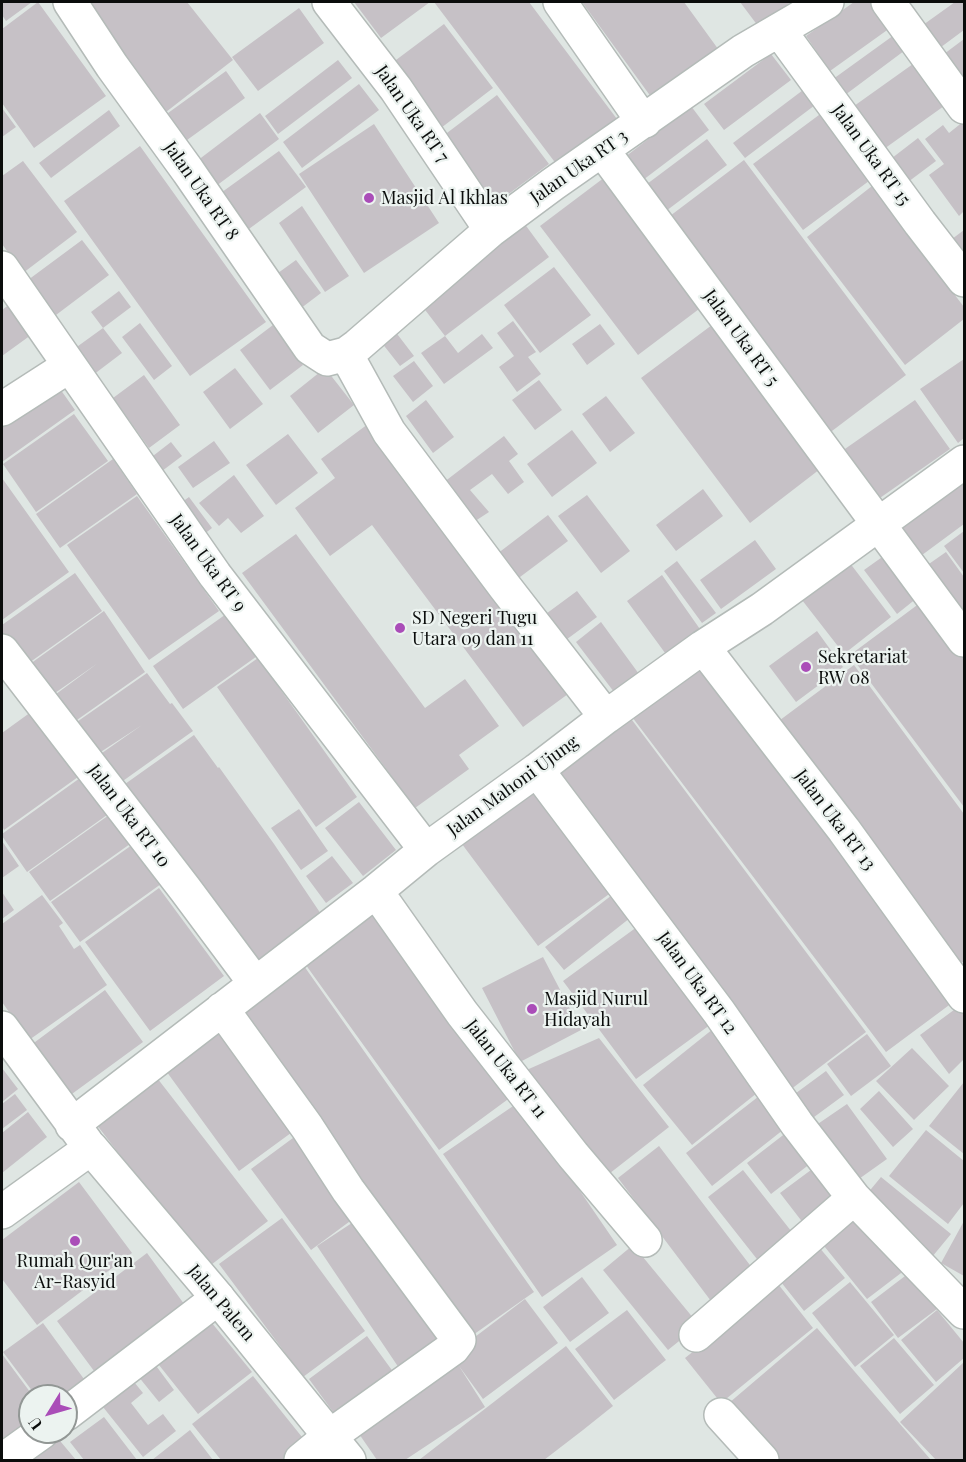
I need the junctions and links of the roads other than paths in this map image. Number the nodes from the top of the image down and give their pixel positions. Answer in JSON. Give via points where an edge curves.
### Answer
{"nodes":[{"id":1,"x":70,"y":2,"type":"edge"},
{"id":2,"x":329,"y":2,"type":"edge"},
{"id":3,"x":560,"y":2,"type":"edge"},
{"id":4,"x":827,"y":2,"type":"edge"},
{"id":5,"x":888,"y":2,"type":"edge"},
{"id":6,"x":779,"y":30,"type":"junction"},
{"id":7,"x":964,"y":107,"type":"edge"},
{"id":8,"x":645,"y":121,"type":"junction"},
{"id":9,"x":603,"y":151,"type":"junction"},
{"id":10,"x":491,"y":230,"type":"junction"},
{"id":11,"x":2,"y":268,"type":"edge"},
{"id":12,"x":964,"y":280,"type":"edge"},
{"id":13,"x":346,"y":354,"type":"junction"},
{"id":14,"x":69,"y":366,"type":"junction"},
{"id":15,"x":2,"y":408,"type":"edge"},
{"id":16,"x":964,"y":462,"type":"edge"},
{"id":17,"x":879,"y":525,"type":"junction"},
{"id":18,"x":964,"y":640,"type":"edge"},
{"id":19,"x":703,"y":647,"type":"junction"},
{"id":20,"x":2,"y":651,"type":"edge"},
{"id":21,"x":606,"y":717,"type":"junction"},
{"id":22,"x":537,"y":770,"type":"junction"},
{"id":23,"x":426,"y":850,"type":"junction"},
{"id":24,"x":376,"y":891,"type":"junction"},
{"id":25,"x":255,"y":983,"type":"junction"},
{"id":26,"x":964,"y":996,"type":"edge"},
{"id":27,"x":222,"y":1009,"type":"junction"},
{"id":28,"x":2,"y":1028,"type":"edge"},
{"id":29,"x":82,"y":1136,"type":"junction"},
{"id":30,"x":854,"y":1198,"type":"junction"},
{"id":31,"x":2,"y":1212,"type":"edge"},
{"id":32,"x":645,"y":1240,"type":"dead end"},
{"id":33,"x":218,"y":1298,"type":"junction"},
{"id":34,"x":964,"y":1312,"type":"edge"},
{"id":35,"x":696,"y":1335,"type":"dead end"},
{"id":36,"x":78,"y":1405,"type":"edge"},
{"id":37,"x":721,"y":1415,"type":"dead end"},
{"id":38,"x":26,"y":1444,"type":"edge"},
{"id":39,"x":340,"y":1449,"type":"edge"},
{"id":40,"x":759,"y":1459,"type":"edge"},
{"id":41,"x":3,"y":1461,"type":"edge"},
{"id":42,"x":301,"y":1461,"type":"edge"}],
"edges":[{"from":1,"to":13,"type":"street","name":"Jalan Uka RT 8","via":[[310,348],[327,358]]},
{"from":2,"to":10,"type":"street","name":"Jalan Uka RT 7","via":[[396,89]]},
{"from":3,"to":8,"type":"street"},
{"from":4,"to":6,"type":"street","name":"Jalan Uka RT 3"},
{"from":5,"to":7,"type":"street"},
{"from":6,"to":8,"type":"street","name":"Jalan Uka RT 3"},
{"from":6,"to":12,"type":"street","name":"Jalan Uka RT 15"},
{"from":8,"to":9,"type":"street","name":"Jalan Uka RT 3"},
{"from":9,"to":10,"type":"street","name":"Jalan Uka RT 3"},
{"from":9,"to":17,"type":"street","name":"Jalan Uka RT 5"},
{"from":10,"to":13,"type":"street","name":"Jalan Uka RT 3"},
{"from":11,"to":14,"type":"street","name":"Jalan Uka RT 9"},
{"from":13,"to":21,"type":"street","via":[[389,432]]},
{"from":14,"to":15,"type":"street"},
{"from":14,"to":23,"type":"street","name":"Jalan Uka RT 9","via":[[215,575]]},
{"from":16,"to":17,"type":"street","name":"Jalan Mahoni Ujung"},
{"from":17,"to":18,"type":"street","name":"Jalan Uka RT 5"},
{"from":17,"to":19,"type":"street","name":"Jalan Mahoni Ujung"},
{"from":19,"to":21,"type":"street","name":"Jalan Mahoni Ujung"},
{"from":19,"to":26,"type":"street","name":"Jalan Uka RT 13","via":[[844,830]]},
{"from":20,"to":25,"type":"street","name":"Jalan Uka RT 10"},
{"from":21,"to":22,"type":"street","name":"Jalan Mahoni Ujung"},
{"from":22,"to":23,"type":"street","name":"Jalan Mahoni Ujung"},
{"from":22,"to":30,"type":"street","name":"Jalan Uka RT 12"},
{"from":23,"to":24,"type":"street","name":"Jalan Mahoni Ujung"},
{"from":24,"to":25,"type":"street","name":"Jalan Mahoni Ujung"},
{"from":24,"to":32,"type":"street","name":"Jalan Uka RT 11","via":[[462,1013]]},
{"from":25,"to":27,"type":"street","name":"Jalan Mahoni Ujung"},
{"from":27,"to":29,"type":"street","name":"Jalan Mahoni Ujung"},
{"from":27,"to":39,"type":"street","via":[[459,1340]]},
{"from":28,"to":29,"type":"street","name":"Jalan Palem"},
{"from":29,"to":31,"type":"street","name":"Jalan Mahoni Ujung"},
{"from":29,"to":33,"type":"street","name":"Jalan Palem"},
{"from":30,"to":34,"type":"street","name":"Jalan Uka RT 12"},
{"from":30,"to":35,"type":"street"},
{"from":33,"to":36,"type":"street"},
{"from":33,"to":39,"type":"street","name":"Jalan Palem"},
{"from":37,"to":40,"type":"street"},
{"from":38,"to":41,"type":"street"},
{"from":39,"to":42,"type":"street"}]}
